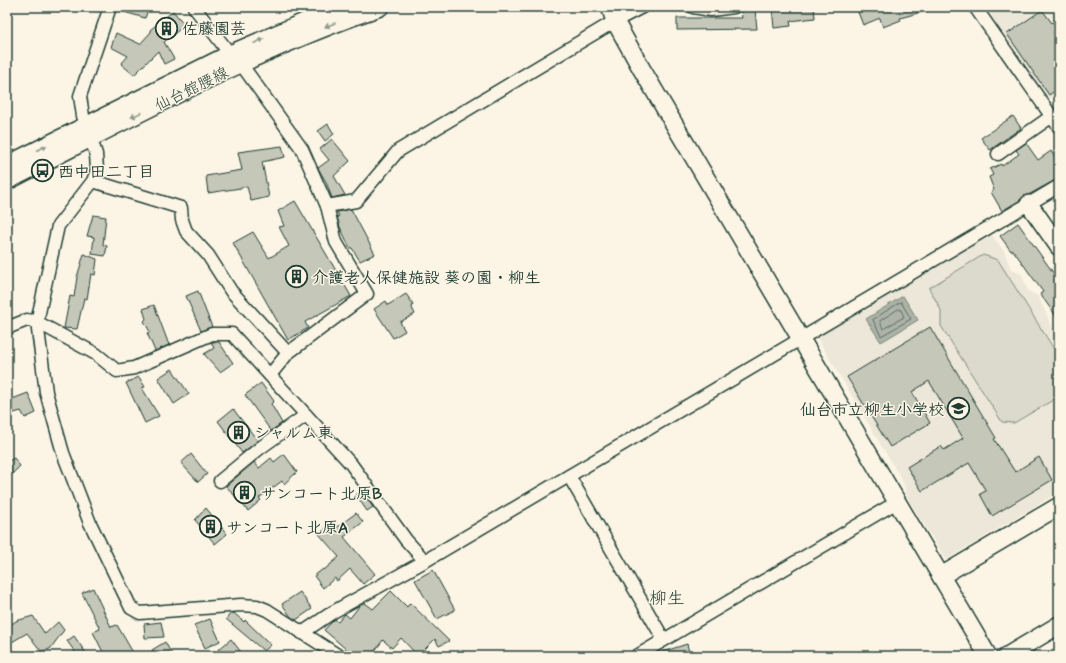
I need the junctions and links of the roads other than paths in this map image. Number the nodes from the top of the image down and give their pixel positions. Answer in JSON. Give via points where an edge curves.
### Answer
{"nodes":[{"id":1,"x":110,"y":7,"type":"edge"},
{"id":2,"x":194,"y":7,"type":"edge"},
{"id":3,"x":339,"y":7,"type":"edge"},
{"id":4,"x":380,"y":7,"type":"edge"},
{"id":5,"x":642,"y":7,"type":"edge"},
{"id":6,"x":693,"y":7,"type":"edge"},
{"id":7,"x":734,"y":7,"type":"edge"},
{"id":8,"x":975,"y":7,"type":"edge"},
{"id":9,"x":613,"y":14,"type":"edge"},
{"id":10,"x":236,"y":59,"type":"junction"},
{"id":11,"x":1052,"y":116,"type":"junction"},
{"id":12,"x":1059,"y":127,"type":"edge"},
{"id":13,"x":88,"y":132,"type":"junction"},
{"id":14,"x":998,"y":154,"type":"dead end"},
{"id":15,"x":7,"y":165,"type":"edge"},
{"id":16,"x":7,"y":181,"type":"edge"},
{"id":17,"x":93,"y":181,"type":"junction"},
{"id":18,"x":1059,"y":186,"type":"edge"},
{"id":19,"x":1029,"y":204,"type":"junction"},
{"id":20,"x":327,"y":206,"type":"junction"},
{"id":21,"x":1059,"y":248,"type":"edge"},
{"id":22,"x":37,"y":322,"type":"junction"},
{"id":23,"x":7,"y":328,"type":"edge"},
{"id":24,"x":801,"y":338,"type":"junction"},
{"id":25,"x":288,"y":353,"type":"junction"},
{"id":26,"x":270,"y":375,"type":"junction"},
{"id":27,"x":306,"y":415,"type":"junction"},
{"id":28,"x":569,"y":476,"type":"junction"},
{"id":29,"x":220,"y":481,"type":"dead end"},
{"id":30,"x":897,"y":502,"type":"junction"},
{"id":31,"x":1059,"y":506,"type":"edge"},
{"id":32,"x":425,"y":561,"type":"junction"},
{"id":33,"x":941,"y":576,"type":"junction"},
{"id":34,"x":1059,"y":625,"type":"edge"},
{"id":35,"x":302,"y":633,"type":"junction"},
{"id":36,"x":664,"y":640,"type":"junction"},
{"id":37,"x":339,"y":656,"type":"edge"},
{"id":38,"x":637,"y":656,"type":"edge"},
{"id":39,"x":988,"y":656,"type":"edge"},
{"id":40,"x":1007,"y":656,"type":"edge"}],
"edges":[{"from":1,"to":13,"type":"street","via":[[80,96],[80,108]]},
{"from":2,"to":10,"type":"street"},
{"from":10,"to":3,"type":"street","name":"仙台館腰線","one_way":true},
{"from":4,"to":10,"type":"street","name":"仙台館腰線","one_way":true},
{"from":5,"to":9,"type":"street"},
{"from":6,"to":7,"type":"street","via":[[711,10]]},
{"from":8,"to":11,"type":"street"},
{"from":9,"to":20,"type":"street","via":[[398,151],[356,201]]},
{"from":9,"to":24,"type":"street","via":[[641,68]]},
{"from":10,"to":13,"type":"street","name":"仙台館腰線"},
{"from":10,"to":20,"type":"street","via":[[302,149]]},
{"from":11,"to":12,"type":"street"},
{"from":11,"to":14,"type":"street"},
{"from":15,"to":13,"type":"street","name":"仙台館腰線","one_way":true},
{"from":13,"to":16,"type":"street","name":"仙台館腰線"},
{"from":13,"to":17,"type":"street","via":[[96,154],[98,170]]},
{"from":17,"to":22,"type":"street","via":[[58,226]]},
{"from":17,"to":25,"type":"street","via":[[181,208],[186,231],[208,255],[231,291]]},
{"from":18,"to":19,"type":"street"},
{"from":19,"to":21,"type":"street"},
{"from":19,"to":24,"type":"street"},
{"from":20,"to":25,"type":"street","via":[[336,242],[366,294]]},
{"from":22,"to":23,"type":"street","via":[[27,320]]},
{"from":22,"to":26,"type":"street","via":[[96,354],[117,371],[134,368],[212,334],[232,334]]},
{"from":22,"to":35,"type":"street","via":[[46,392],[63,453],[90,523],[131,608],[140,614],[241,605],[258,606]]},
{"from":24,"to":28,"type":"street"},
{"from":24,"to":30,"type":"street"},
{"from":25,"to":26,"type":"street"},
{"from":26,"to":27,"type":"street"},
{"from":27,"to":29,"type":"street"},
{"from":27,"to":32,"type":"street","via":[[351,464],[406,540]]},
{"from":28,"to":32,"type":"street"},
{"from":28,"to":36,"type":"street"},
{"from":30,"to":33,"type":"street"},
{"from":30,"to":36,"type":"street"},
{"from":31,"to":33,"type":"street"},
{"from":32,"to":35,"type":"street","via":[[333,612]]},
{"from":33,"to":39,"type":"street"},
{"from":34,"to":40,"type":"street"},
{"from":35,"to":37,"type":"street"},
{"from":36,"to":38,"type":"street"}]}
